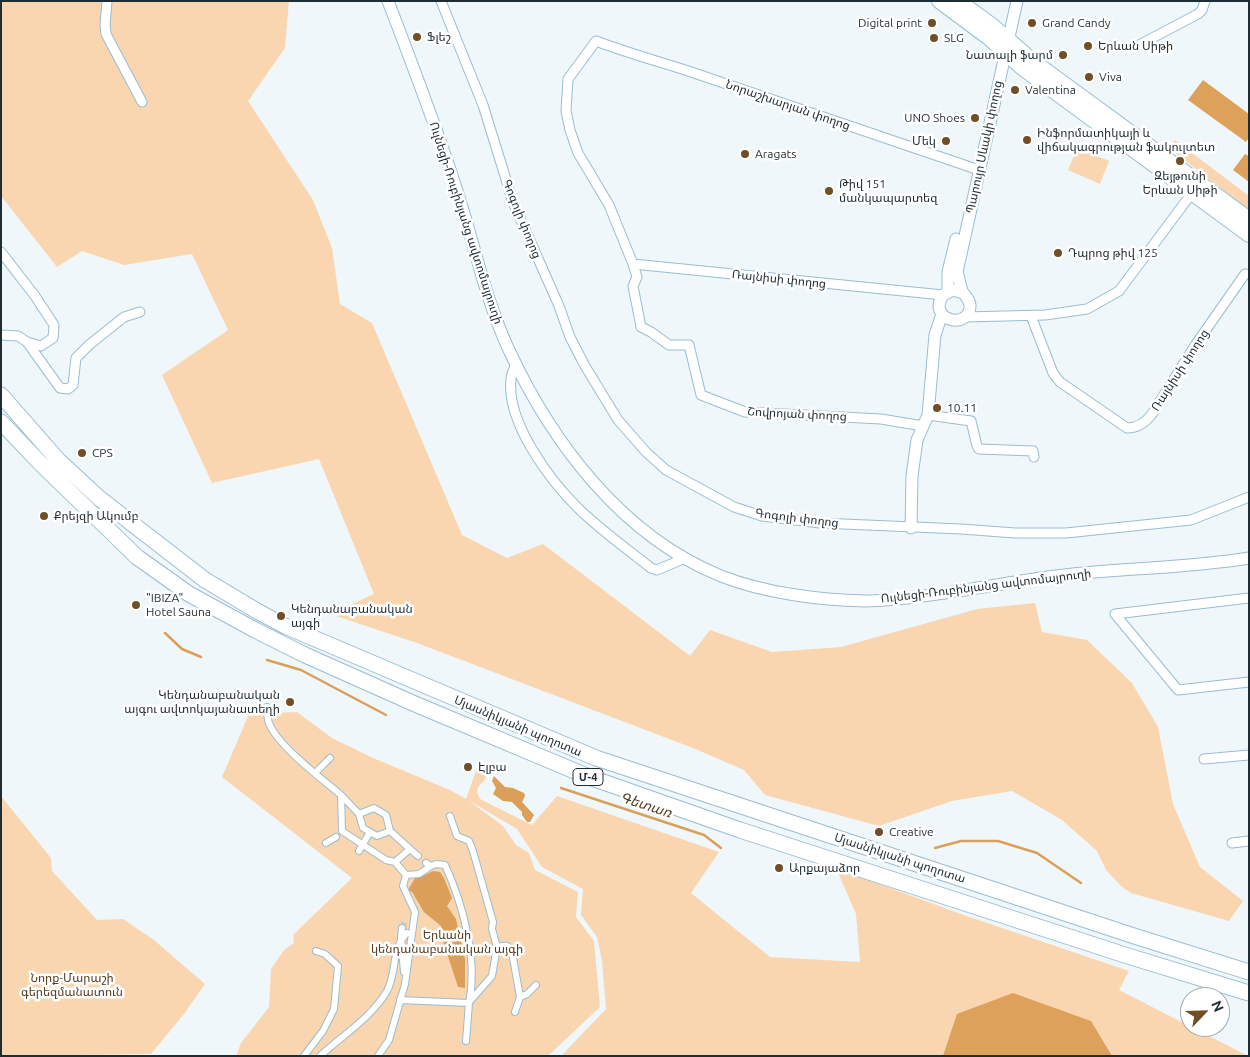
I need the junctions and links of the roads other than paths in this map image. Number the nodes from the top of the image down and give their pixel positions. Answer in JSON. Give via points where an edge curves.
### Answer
{"nodes":[{"id":1,"x":107,"y":1,"type":"edge"},
{"id":2,"x":388,"y":1,"type":"edge"},
{"id":3,"x":440,"y":1,"type":"edge"},
{"id":4,"x":939,"y":1,"type":"edge"},
{"id":5,"x":959,"y":1,"type":"edge"},
{"id":6,"x":1009,"y":1,"type":"edge"},
{"id":7,"x":1017,"y":1,"type":"edge"},
{"id":8,"x":1205,"y":1,"type":"edge"},
{"id":9,"x":596,"y":41,"type":"joint"},
{"id":10,"x":1004,"y":43,"type":"junction"},
{"id":11,"x":1137,"y":46,"type":"dead end"},
{"id":12,"x":142,"y":102,"type":"dead end"},
{"id":13,"x":976,"y":169,"type":"junction"},
{"id":14,"x":1192,"y":193,"type":"junction"},
{"id":15,"x":1249,"y":219,"type":"edge"},
{"id":16,"x":1249,"y":235,"type":"edge"},
{"id":17,"x":1,"y":252,"type":"edge"},
{"id":18,"x":633,"y":264,"type":"junction"},
{"id":19,"x":1245,"y":274,"type":"dead end"},
{"id":20,"x":963,"y":293,"type":"junction"},
{"id":21,"x":944,"y":305,"type":"junction"},
{"id":22,"x":970,"y":306,"type":"junction"},
{"id":23,"x":140,"y":312,"type":"dead end"},
{"id":24,"x":988,"y":316,"type":"junction"},
{"id":25,"x":1032,"y":316,"type":"junction"},
{"id":26,"x":964,"y":317,"type":"junction"},
{"id":27,"x":1,"y":335,"type":"edge"},
{"id":28,"x":27,"y":342,"type":"junction"},
{"id":29,"x":516,"y":364,"type":"junction"},
{"id":30,"x":1,"y":396,"type":"edge"},
{"id":31,"x":928,"y":415,"type":"junction"},
{"id":32,"x":1,"y":422,"type":"edge"},
{"id":33,"x":922,"y":426,"type":"junction"},
{"id":34,"x":1034,"y":457,"type":"dead end"},
{"id":35,"x":1249,"y":497,"type":"edge"},
{"id":36,"x":911,"y":528,"type":"junction"},
{"id":37,"x":684,"y":558,"type":"junction"},
{"id":38,"x":1249,"y":558,"type":"edge"},
{"id":39,"x":1249,"y":598,"type":"edge"},
{"id":40,"x":1249,"y":682,"type":"edge"},
{"id":41,"x":267,"y":708,"type":"dead end"},
{"id":42,"x":1249,"y":755,"type":"edge"},
{"id":43,"x":330,"y":758,"type":"dead end"},
{"id":44,"x":1204,"y":759,"type":"dead end"},
{"id":45,"x":315,"y":773,"type":"junction"},
{"id":46,"x":341,"y":794,"type":"junction"},
{"id":47,"x":359,"y":814,"type":"junction"},
{"id":48,"x":450,"y":816,"type":"dead end"},
{"id":49,"x":390,"y":830,"type":"junction"},
{"id":50,"x":342,"y":831,"type":"junction"},
{"id":51,"x":370,"y":832,"type":"junction"},
{"id":52,"x":1249,"y":841,"type":"edge"},
{"id":53,"x":326,"y":843,"type":"dead end"},
{"id":54,"x":1232,"y":843,"type":"dead end"},
{"id":55,"x":361,"y":848,"type":"junction"},
{"id":56,"x":410,"y":849,"type":"junction"},
{"id":57,"x":418,"y":856,"type":"dead end"},
{"id":58,"x":397,"y":864,"type":"junction"},
{"id":59,"x":406,"y":875,"type":"junction"},
{"id":60,"x":405,"y":931,"type":"tunnel mouth"},
{"id":61,"x":401,"y":938,"type":"junction"},
{"id":62,"x":497,"y":947,"type":"junction"},
{"id":63,"x":316,"y":951,"type":"dead end"},
{"id":64,"x":1249,"y":972,"type":"edge"},
{"id":65,"x":405,"y":984,"type":"junction"},
{"id":66,"x":536,"y":985,"type":"dead end"},
{"id":67,"x":1249,"y":993,"type":"edge"},
{"id":68,"x":520,"y":997,"type":"junction"},
{"id":69,"x":400,"y":1000,"type":"junction"},
{"id":70,"x":469,"y":1002,"type":"junction"},
{"id":71,"x":515,"y":1012,"type":"dead end"},
{"id":72,"x":466,"y":1041,"type":"dead end"},
{"id":73,"x":304,"y":1056,"type":"edge"},
{"id":74,"x":320,"y":1056,"type":"edge"},
{"id":75,"x":378,"y":1056,"type":"edge"}],
"edges":[{"from":1,"to":12,"type":"street","via":[[106,34]]},
{"from":2,"to":29,"type":"street","name":"Ուլնեցի-Ռուբինյանց ավտոմայրուղի","via":[[459,197],[487,296]]},
{"from":3,"to":36,"type":"street","name":"Գոգոլի փողոց","via":[[483,105],[513,202],[570,337],[618,420],[646,452],[666,470],[734,507],[762,516]]},
{"from":4,"to":10,"type":"main road"},
{"from":5,"to":10,"type":"main road"},
{"from":6,"to":10,"type":"street","name":"Պարույր Սևակի փողոց"},
{"from":7,"to":10,"type":"street","name":"Պարույր Սևակի փողոց"},
{"from":8,"to":11,"type":"street","via":[[1198,14]]},
{"from":9,"to":13,"type":"street","name":"Նորաշխարյան փողոց"},
{"from":9,"to":18,"type":"street","name":"Շովրոյան փողոց","via":[[568,79],[566,111],[578,153],[609,205]]},
{"from":10,"to":13,"type":"street","name":"Պարույր Սևակի փողոց"},
{"from":10,"to":14,"type":"main road","via":[[1021,66]]},
{"from":10,"to":15,"type":"main road"},
{"from":13,"to":20,"type":"street","name":"Պարույր Սևակի փողոց","via":[[957,272]]},
{"from":13,"to":21,"type":"street","name":"Պարույր Սևակի փողոց","via":[[948,272]]},
{"from":14,"to":16,"type":"main road"},
{"from":14,"to":25,"type":"street","via":[[1118,291],[1087,309]]},
{"from":17,"to":28,"type":"street","via":[[54,326],[53,338],[41,346]]},
{"from":18,"to":21,"type":"street","name":"Ռայնիսի փողոց","via":[[926,294]]},
{"from":18,"to":33,"type":"street","name":"Շովրոյան փողոց","via":[[636,277],[633,286],[641,327],[669,345],[689,345],[701,395],[745,412],[881,419]]},
{"from":19,"to":25,"type":"street","name":"Ռայնիսի փողոց","via":[[1148,420],[1135,428],[1128,428],[1060,382],[1053,374]]},
{"from":20,"to":21,"type":"street","via":[[958,290]]},
{"from":20,"to":22,"type":"street","name":"Պարույր Սևակի փողոց"},
{"from":21,"to":26,"type":"street","via":[[957,320]]},
{"from":21,"to":31,"type":"street","via":[[937,330]]},
{"from":22,"to":24,"type":"street"},
{"from":22,"to":26,"type":"street"},
{"from":23,"to":28,"type":"street","via":[[124,318],[76,358],[73,385],[68,389],[60,388]]},
{"from":24,"to":25,"type":"street"},
{"from":24,"to":26,"type":"street"},
{"from":27,"to":28,"type":"street","via":[[18,336]]},
{"from":29,"to":37,"type":"street","name":"Ուլնեցի-Ռուբինյանց ավտոմայրուղի","via":[[559,437],[602,492],[632,521]]},
{"from":29,"to":37,"type":"street","via":[[510,392],[515,412],[527,440],[553,480],[579,509],[651,568],[657,570]]},
{"from":30,"to":64,"type":"highway","name":"Մյասնիկյանի պողոտա","number":"Մ-4","via":[[58,460],[98,498],[206,580],[285,626],[596,758]]},
{"from":31,"to":33,"type":"street"},
{"from":31,"to":34,"type":"street","via":[[971,422],[980,449],[1033,451]]},
{"from":32,"to":67,"type":"highway","name":"Մյասնիկյանի պողոտա","number":"Մ-4","via":[[137,558],[189,594],[305,655],[599,780],[740,830]]},
{"from":33,"to":36,"type":"street","via":[[912,476]]},
{"from":35,"to":36,"type":"street","name":"Գոգոլի փողոց","via":[[1191,520],[1066,533]]},
{"from":37,"to":38,"type":"street","name":"Ուլնեցի-Ռուբինյանց ավտոմայրուղի","via":[[748,585],[822,598],[866,601],[901,599],[1090,572]]},
{"from":39,"to":40,"type":"street","via":[[1115,614],[1178,690]]},
{"from":41,"to":45,"type":"street","via":[[272,730]]},
{"from":42,"to":44,"type":"street"},
{"from":43,"to":45,"type":"street"},
{"from":45,"to":46,"type":"street"},
{"from":46,"to":47,"type":"street"},
{"from":46,"to":50,"type":"street"},
{"from":47,"to":49,"type":"street","via":[[374,808],[386,815]]},
{"from":47,"to":51,"type":"street","via":[[363,828]]},
{"from":48,"to":62,"type":"street","via":[[457,836],[469,841],[473,851]]},
{"from":49,"to":51,"type":"street","via":[[376,836]]},
{"from":49,"to":56,"type":"street"},
{"from":50,"to":53,"type":"street","via":[[337,838]]},
{"from":50,"to":55,"type":"street"},
{"from":51,"to":55,"type":"street"},
{"from":52,"to":54,"type":"street"},
{"from":55,"to":58,"type":"street"},
{"from":56,"to":57,"type":"street"},
{"from":56,"to":58,"type":"street"},
{"from":58,"to":59,"type":"street"},
{"from":59,"to":65,"type":"street","via":[[403,886],[415,912]]},
{"from":59,"to":70,"type":"street","via":[[419,874],[429,865],[445,865],[461,905],[471,957],[472,991]]},
{"from":60,"to":61,"type":"street"},
{"from":61,"to":65,"type":"street"},
{"from":61,"to":74,"type":"street","via":[[386,991],[362,1022]]},
{"from":62,"to":68,"type":"street","via":[[510,947]]},
{"from":62,"to":70,"type":"street","via":[[492,976]]},
{"from":63,"to":73,"type":"street","via":[[325,954],[338,966],[334,1009],[323,1031]]},
{"from":65,"to":69,"type":"street"},
{"from":66,"to":68,"type":"street"},
{"from":68,"to":71,"type":"street"},
{"from":69,"to":70,"type":"street"},
{"from":69,"to":75,"type":"street","via":[[389,1040]]},
{"from":70,"to":72,"type":"street"}]}
